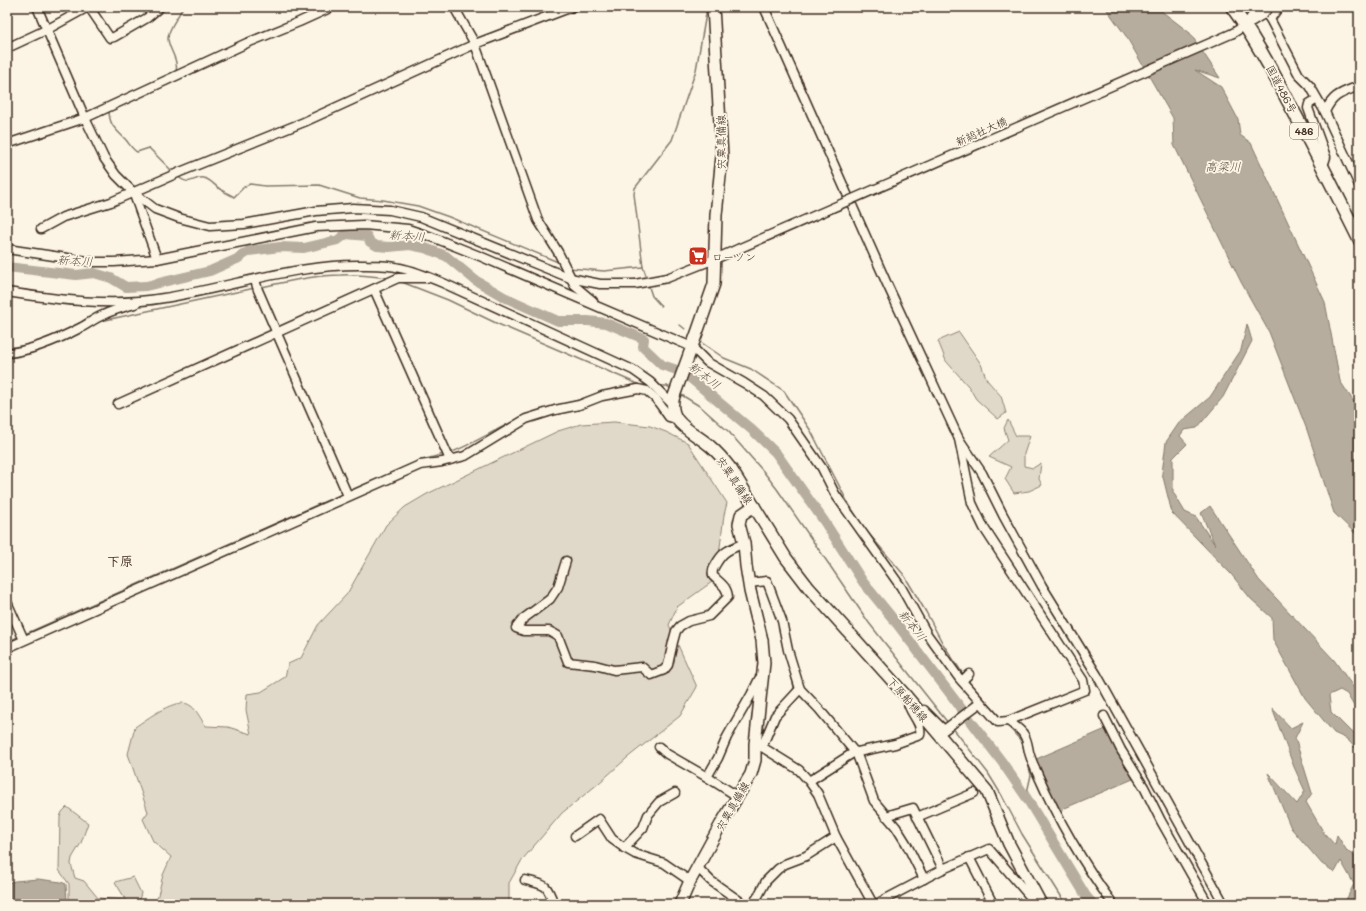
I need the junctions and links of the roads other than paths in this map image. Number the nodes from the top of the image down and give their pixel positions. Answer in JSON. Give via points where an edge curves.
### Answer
{"nodes":[{"id":1,"x":37,"y":7,"type":"edge"},
{"id":2,"x":89,"y":7,"type":"edge"},
{"id":3,"x":160,"y":7,"type":"edge"},
{"id":4,"x":332,"y":7,"type":"edge"},
{"id":5,"x":454,"y":7,"type":"edge"},
{"id":6,"x":572,"y":7,"type":"edge"},
{"id":7,"x":713,"y":7,"type":"edge"},
{"id":8,"x":764,"y":7,"type":"edge"},
{"id":9,"x":1232,"y":7,"type":"edge"},
{"id":10,"x":1269,"y":7,"type":"edge"},
{"id":11,"x":1279,"y":7,"type":"edge"},
{"id":12,"x":1259,"y":10,"type":"edge"},
{"id":13,"x":1270,"y":19,"type":"junction"},
{"id":14,"x":1246,"y":26,"type":"junction"},
{"id":15,"x":48,"y":30,"type":"junction"},
{"id":16,"x":475,"y":44,"type":"junction"},
{"id":17,"x":7,"y":48,"type":"edge"},
{"id":18,"x":1359,"y":86,"type":"edge"},
{"id":19,"x":1317,"y":99,"type":"junction"},
{"id":20,"x":1325,"y":112,"type":"junction"},
{"id":21,"x":85,"y":118,"type":"junction"},
{"id":22,"x":7,"y":144,"type":"edge"},
{"id":23,"x":1323,"y":166,"type":"junction"},
{"id":24,"x":1359,"y":184,"type":"edge"},
{"id":25,"x":133,"y":192,"type":"junction"},
{"id":26,"x":41,"y":229,"type":"dead end"},
{"id":27,"x":1359,"y":239,"type":"edge"},
{"id":28,"x":7,"y":250,"type":"edge"},
{"id":29,"x":157,"y":259,"type":"junction"},
{"id":30,"x":715,"y":259,"type":"junction"},
{"id":31,"x":431,"y":278,"type":"junction"},
{"id":32,"x":570,"y":278,"type":"junction"},
{"id":33,"x":254,"y":280,"type":"junction"},
{"id":34,"x":374,"y":289,"type":"junction"},
{"id":35,"x":7,"y":292,"type":"edge"},
{"id":36,"x":139,"y":301,"type":"junction"},
{"id":37,"x":601,"y":308,"type":"junction"},
{"id":38,"x":276,"y":332,"type":"junction"},
{"id":39,"x":691,"y":349,"type":"junction"},
{"id":40,"x":7,"y":353,"type":"edge"},
{"id":41,"x":673,"y":399,"type":"junction"},
{"id":42,"x":118,"y":404,"type":"dead end"},
{"id":43,"x":676,"y":419,"type":"junction"},
{"id":44,"x":959,"y":439,"type":"junction"},
{"id":45,"x":450,"y":460,"type":"junction"},
{"id":46,"x":348,"y":496,"type":"junction"},
{"id":47,"x":754,"y":506,"type":"junction"},
{"id":48,"x":744,"y":543,"type":"junction"},
{"id":49,"x":566,"y":561,"type":"dead end"},
{"id":50,"x":749,"y":583,"type":"junction"},
{"id":51,"x":7,"y":602,"type":"edge"},
{"id":52,"x":24,"y":640,"type":"junction"},
{"id":53,"x":7,"y":648,"type":"edge"},
{"id":54,"x":763,"y":676,"type":"junction"},
{"id":55,"x":800,"y":689,"type":"junction"},
{"id":56,"x":906,"y":697,"type":"junction"},
{"id":57,"x":980,"y":703,"type":"junction"},
{"id":58,"x":1104,"y":716,"type":"dead end"},
{"id":59,"x":1008,"y":721,"type":"junction"},
{"id":60,"x":659,"y":747,"type":"dead end"},
{"id":61,"x":759,"y":747,"type":"junction"},
{"id":62,"x":856,"y":752,"type":"junction"},
{"id":63,"x":707,"y":777,"type":"junction"},
{"id":64,"x":809,"y":781,"type":"junction"},
{"id":65,"x":675,"y":793,"type":"dead end"},
{"id":66,"x":974,"y":793,"type":"dead end"},
{"id":67,"x":737,"y":796,"type":"junction"},
{"id":68,"x":886,"y":816,"type":"junction"},
{"id":69,"x":917,"y":817,"type":"junction"},
{"id":70,"x":575,"y":836,"type":"dead end"},
{"id":71,"x":836,"y":837,"type":"junction"},
{"id":72,"x":624,"y":848,"type":"junction"},
{"id":73,"x":969,"y":857,"type":"junction"},
{"id":74,"x":698,"y":868,"type":"junction"},
{"id":75,"x":943,"y":869,"type":"junction"},
{"id":76,"x":924,"y":878,"type":"junction"},
{"id":77,"x":526,"y":880,"type":"dead end"},
{"id":78,"x":688,"y":880,"type":"junction"},
{"id":79,"x":1040,"y":901,"type":"edge"},
{"id":80,"x":554,"y":904,"type":"edge"},
{"id":81,"x":680,"y":904,"type":"edge"},
{"id":82,"x":744,"y":904,"type":"edge"},
{"id":83,"x":752,"y":904,"type":"edge"},
{"id":84,"x":874,"y":904,"type":"edge"},
{"id":85,"x":993,"y":904,"type":"edge"},
{"id":86,"x":1113,"y":904,"type":"edge"},
{"id":87,"x":1208,"y":904,"type":"edge"},
{"id":88,"x":1224,"y":904,"type":"edge"}],
"edges":[{"from":1,"to":15,"type":"street","name":"新総社大橋"},
{"from":2,"to":3,"type":"street","via":[[110,38],[147,18]]},
{"from":2,"to":15,"type":"street"},
{"from":4,"to":21,"type":"street","via":[[247,43]]},
{"from":5,"to":16,"type":"street"},
{"from":6,"to":16,"type":"street"},
{"from":7,"to":30,"type":"main road","name":"宍粟真備線","via":[[722,156]]},
{"from":8,"to":44,"type":"street"},
{"from":9,"to":14,"type":"highway","name":"国道486号","number":"486"},
{"from":10,"to":12,"type":"street","name":"新総社大橋","bridge":true},
{"from":11,"to":13,"type":"street"},
{"from":12,"to":13,"type":"street"},
{"from":12,"to":14,"type":"street","name":"新総社大橋"},
{"from":13,"to":19,"type":"street","via":[[1299,75],[1310,86]]},
{"from":14,"to":23,"type":"highway","name":"国道486号","number":"486"},
{"from":14,"to":30,"type":"street","name":"新総社大橋","bridge":true},
{"from":15,"to":17,"type":"street"},
{"from":15,"to":21,"type":"street","name":"新総社大橋"},
{"from":16,"to":25,"type":"street","via":[[304,122]]},
{"from":16,"to":32,"type":"street","via":[[538,220],[558,252]]},
{"from":18,"to":20,"type":"street","via":[[1338,95],[1330,102]]},
{"from":19,"to":20,"type":"street"},
{"from":19,"to":23,"type":"street","via":[[1309,104],[1308,108],[1326,157]]},
{"from":20,"to":24,"type":"street"},
{"from":21,"to":22,"type":"street"},
{"from":21,"to":25,"type":"street","name":"新総社大橋","via":[[104,158]]},
{"from":23,"to":27,"type":"highway","name":"国道486号","number":"486"},
{"from":25,"to":26,"type":"street","via":[[111,202],[62,217]]},
{"from":25,"to":29,"type":"street"},
{"from":25,"to":32,"type":"street","name":"新総社大橋","via":[[155,209],[210,226],[244,224],[316,211],[353,208],[390,210],[420,217]]},
{"from":28,"to":29,"type":"street","via":[[94,262]]},
{"from":29,"to":37,"type":"street","via":[[316,227],[347,225],[408,229],[432,236]]},
{"from":30,"to":32,"type":"street","name":"新総社大橋","via":[[667,278],[634,284],[600,284]]},
{"from":30,"to":39,"type":"main road","name":"宍粟真備線","via":[[714,284]]},
{"from":31,"to":33,"type":"street","via":[[387,265],[352,265],[316,268]]},
{"from":31,"to":34,"type":"street","via":[[398,278]]},
{"from":31,"to":41,"type":"street","via":[[633,370]]},
{"from":32,"to":37,"type":"street","via":[[575,286]]},
{"from":33,"to":36,"type":"street"},
{"from":33,"to":38,"type":"street"},
{"from":34,"to":38,"type":"street"},
{"from":34,"to":45,"type":"street"},
{"from":35,"to":36,"type":"street","via":[[82,301]]},
{"from":36,"to":40,"type":"street","via":[[107,313],[52,340],[20,352]]},
{"from":37,"to":39,"type":"street"},
{"from":38,"to":42,"type":"street"},
{"from":38,"to":46,"type":"street"},
{"from":39,"to":41,"type":"main road","name":"宍粟真備線"},
{"from":39,"to":57,"type":"street","via":[[707,362],[764,396],[788,420],[822,468],[835,494],[888,567],[928,634],[965,678]]},
{"from":41,"to":43,"type":"main road"},
{"from":43,"to":45,"type":"street","via":[[669,417],[656,399],[646,391],[638,389],[602,396],[526,419],[465,456]]},
{"from":43,"to":47,"type":"main road","name":"宍粟真備線","via":[[722,457]]},
{"from":44,"to":59,"type":"street","via":[[972,503],[984,528],[1083,680],[1085,690]]},
{"from":44,"to":88,"type":"street","via":[[982,473],[1042,586],[1097,675]]},
{"from":45,"to":46,"type":"street","via":[[420,465]]},
{"from":46,"to":52,"type":"street"},
{"from":47,"to":48,"type":"main road","name":"宍粟真備線","via":[[741,515],[739,524]]},
{"from":47,"to":56,"type":"main road","name":"下原船穂線","via":[[786,558],[809,588]]},
{"from":48,"to":49,"type":"street","via":[[721,555],[712,569],[713,576],[726,588],[728,597],[709,616],[680,626],[676,631],[668,665],[664,670],[651,675],[642,667],[614,670],[568,662],[558,636],[554,633],[516,628],[550,599],[558,587]]},
{"from":48,"to":50,"type":"main road","name":"宍粟真備線"},
{"from":50,"to":54,"type":"main road","name":"宍粟真備線","via":[[762,640]]},
{"from":50,"to":55,"type":"street","via":[[767,581],[782,621]]},
{"from":51,"to":52,"type":"street"},
{"from":52,"to":53,"type":"street"},
{"from":54,"to":61,"type":"main road","name":"宍粟真備線"},
{"from":54,"to":63,"type":"street","via":[[759,679]]},
{"from":55,"to":61,"type":"street","via":[[775,716]]},
{"from":55,"to":62,"type":"street"},
{"from":56,"to":57,"type":"street","via":[[911,697],[944,730]]},
{"from":56,"to":62,"type":"street","via":[[907,704],[921,729],[920,735],[895,744]]},
{"from":56,"to":79,"type":"main road","name":"下原船穂線","via":[[987,792],[1009,844]]},
{"from":57,"to":59,"type":"street","via":[[998,722]]},
{"from":58,"to":87,"type":"street"},
{"from":59,"to":86,"type":"street","via":[[1024,734],[1038,775],[1060,818],[1088,868]]},
{"from":60,"to":63,"type":"street"},
{"from":61,"to":64,"type":"street","via":[[799,770]]},
{"from":61,"to":67,"type":"main road","name":"宍粟真備線","via":[[751,774]]},
{"from":62,"to":64,"type":"street"},
{"from":62,"to":68,"type":"street","via":[[871,796]]},
{"from":63,"to":67,"type":"street"},
{"from":64,"to":71,"type":"street","via":[[818,794]]},
{"from":65,"to":72,"type":"street","via":[[659,802],[648,815],[643,828]]},
{"from":66,"to":69,"type":"street"},
{"from":67,"to":74,"type":"main road","name":"宍粟真備線"},
{"from":68,"to":69,"type":"street","via":[[913,808]]},
{"from":68,"to":76,"type":"street","via":[[896,826]]},
{"from":69,"to":75,"type":"street"},
{"from":70,"to":72,"type":"street","via":[[599,820],[612,839]]},
{"from":71,"to":83,"type":"street","via":[[806,856],[778,869],[766,881]]},
{"from":71,"to":84,"type":"street"},
{"from":72,"to":78,"type":"street","via":[[664,863]]},
{"from":73,"to":75,"type":"street"},
{"from":73,"to":79,"type":"street","via":[[990,849],[1032,899]]},
{"from":73,"to":85,"type":"street"},
{"from":74,"to":78,"type":"main road","name":"宍粟真備線"},
{"from":74,"to":82,"type":"street","via":[[711,881]]},
{"from":75,"to":76,"type":"street"},
{"from":76,"to":84,"type":"street"},
{"from":77,"to":80,"type":"street","via":[[548,888]]},
{"from":78,"to":81,"type":"main road","name":"宍粟真備線"}]}
